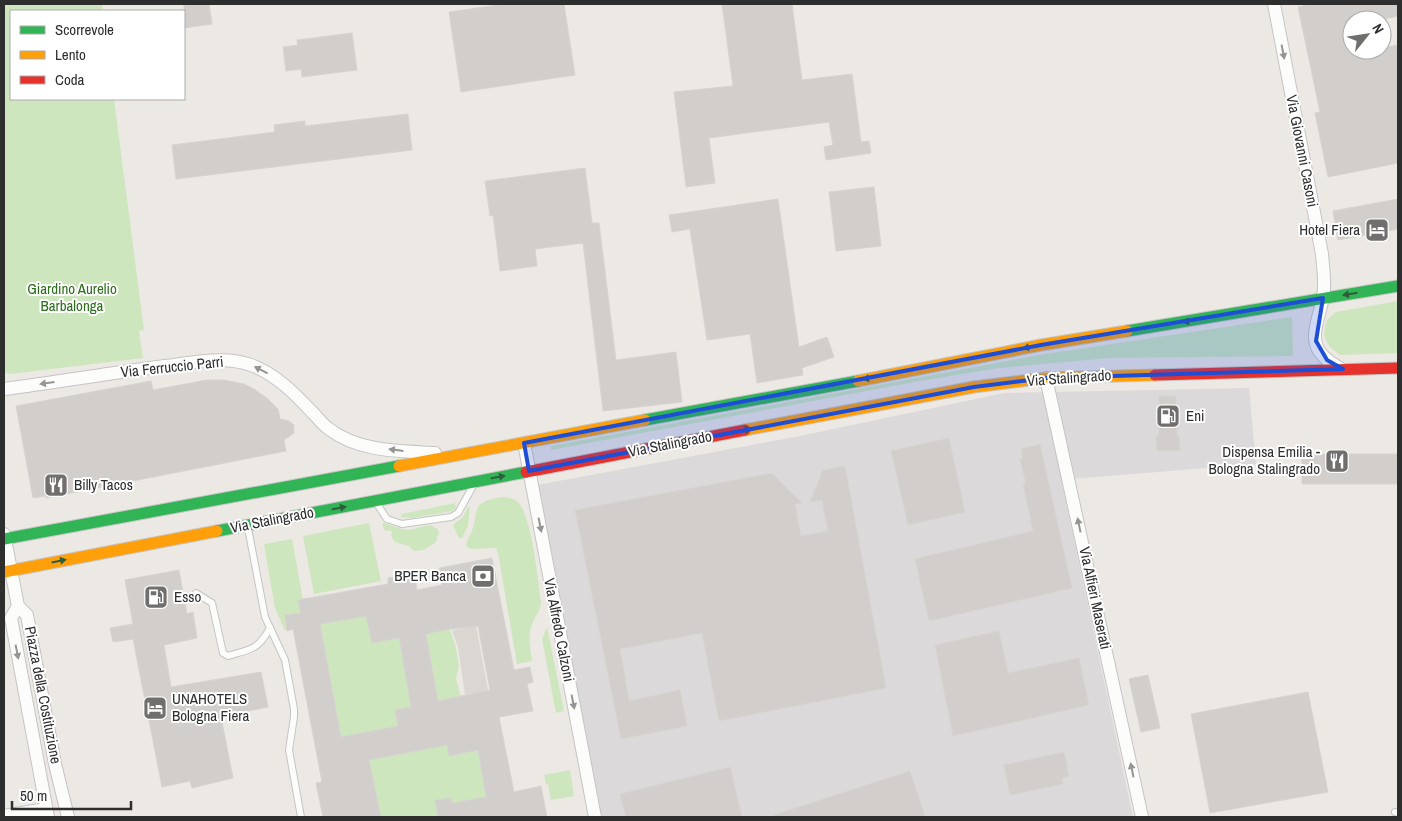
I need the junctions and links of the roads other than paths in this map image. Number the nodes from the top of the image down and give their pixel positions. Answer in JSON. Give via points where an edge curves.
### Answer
{"nodes":[{"id":1,"x":1274,"y":4,"type":"edge"},
{"id":2,"x":1398,"y":286,"type":"edge"},
{"id":3,"x":1323,"y":298,"type":"junction"},
{"id":4,"x":1398,"y":368,"type":"edge"},
{"id":5,"x":1343,"y":369,"type":"junction"},
{"id":6,"x":1046,"y":378,"type":"junction"},
{"id":7,"x":4,"y":389,"type":"edge"},
{"id":8,"x":524,"y":443,"type":"junction"},
{"id":9,"x":462,"y":454,"type":"junction"},
{"id":10,"x":529,"y":472,"type":"junction"},
{"id":11,"x":475,"y":482,"type":"junction"},
{"id":12,"x":375,"y":501,"type":"junction"},
{"id":13,"x":247,"y":525,"type":"junction"},
{"id":14,"x":4,"y":537,"type":"edge"},
{"id":15,"x":7,"y":571,"type":"edge"},
{"id":16,"x":196,"y":593,"type":"dead end"},
{"id":17,"x":18,"y":606,"type":"junction"},
{"id":18,"x":270,"y":628,"type":"junction"},
{"id":19,"x":47,"y":813,"type":"edge"},
{"id":20,"x":4,"y":816,"type":"edge"},
{"id":21,"x":68,"y":817,"type":"edge"},
{"id":22,"x":301,"y":817,"type":"edge"},
{"id":23,"x":595,"y":817,"type":"edge"},
{"id":24,"x":1142,"y":817,"type":"edge"}],
"edges":[{"from":1,"to":3,"type":"street","name":"Via Giovanni Casoni","one_way":true,"via":[[1322,254]]},
{"from":2,"to":3,"type":"main road","name":"Via Stalingrado","one_way":true},
{"from":3,"to":5,"type":"street","via":[[1315,327],[1316,341],[1327,360]]},
{"from":3,"to":8,"type":"main road","name":"Via Stalingrado","one_way":true,"via":[[1041,344]]},
{"from":4,"to":5,"type":"main road","name":"Via Stalingrado"},
{"from":5,"to":6,"type":"main road","name":"Via Stalingrado"},
{"from":10,"to":6,"type":"main road","name":"Via Stalingrado","one_way":true,"via":[[974,387]]},
{"from":24,"to":6,"type":"street","name":"Via Alfieri Maserati","one_way":true},
{"from":9,"to":7,"type":"street","name":"Via Ferruccio Parri","one_way":true,"via":[[368,447],[350,440],[329,429],[290,389],[270,375],[234,360]]},
{"from":8,"to":9,"type":"main road","name":"Via Stalingrado"},
{"from":8,"to":10,"type":"street","name":"Via Alfredo Calzoni"},
{"from":9,"to":14,"type":"main road","name":"Via Stalingrado"},
{"from":11,"to":10,"type":"main road","name":"Via Stalingrado","one_way":true},
{"from":10,"to":23,"type":"street","name":"Via Alfredo Calzoni","one_way":true},
{"from":11,"to":12,"type":"main road","name":"Via Stalingrado"},
{"from":11,"to":12,"type":"lane","via":[[458,513],[451,517],[402,524],[384,516]]},
{"from":13,"to":12,"type":"main road","name":"Via Stalingrado","one_way":true},
{"from":15,"to":13,"type":"main road","name":"Via Stalingrado","one_way":true},
{"from":13,"to":18,"type":"lane"},
{"from":14,"to":15,"type":"street","name":"Piazza della Costituzione"},
{"from":15,"to":17,"type":"street","name":"Piazza della Costituzione"},
{"from":16,"to":18,"type":"lane","via":[[212,603],[223,653],[228,656],[254,648],[263,641]]},
{"from":17,"to":19,"type":"street","name":"Piazza della Costituzione","one_way":true,"via":[[10,618]]},
{"from":17,"to":21,"type":"street","name":"Piazza della Costituzione","via":[[28,615]]},
{"from":18,"to":22,"type":"lane","via":[[285,660],[294,708],[289,750]]},
{"from":19,"to":20,"type":"street"}]}
